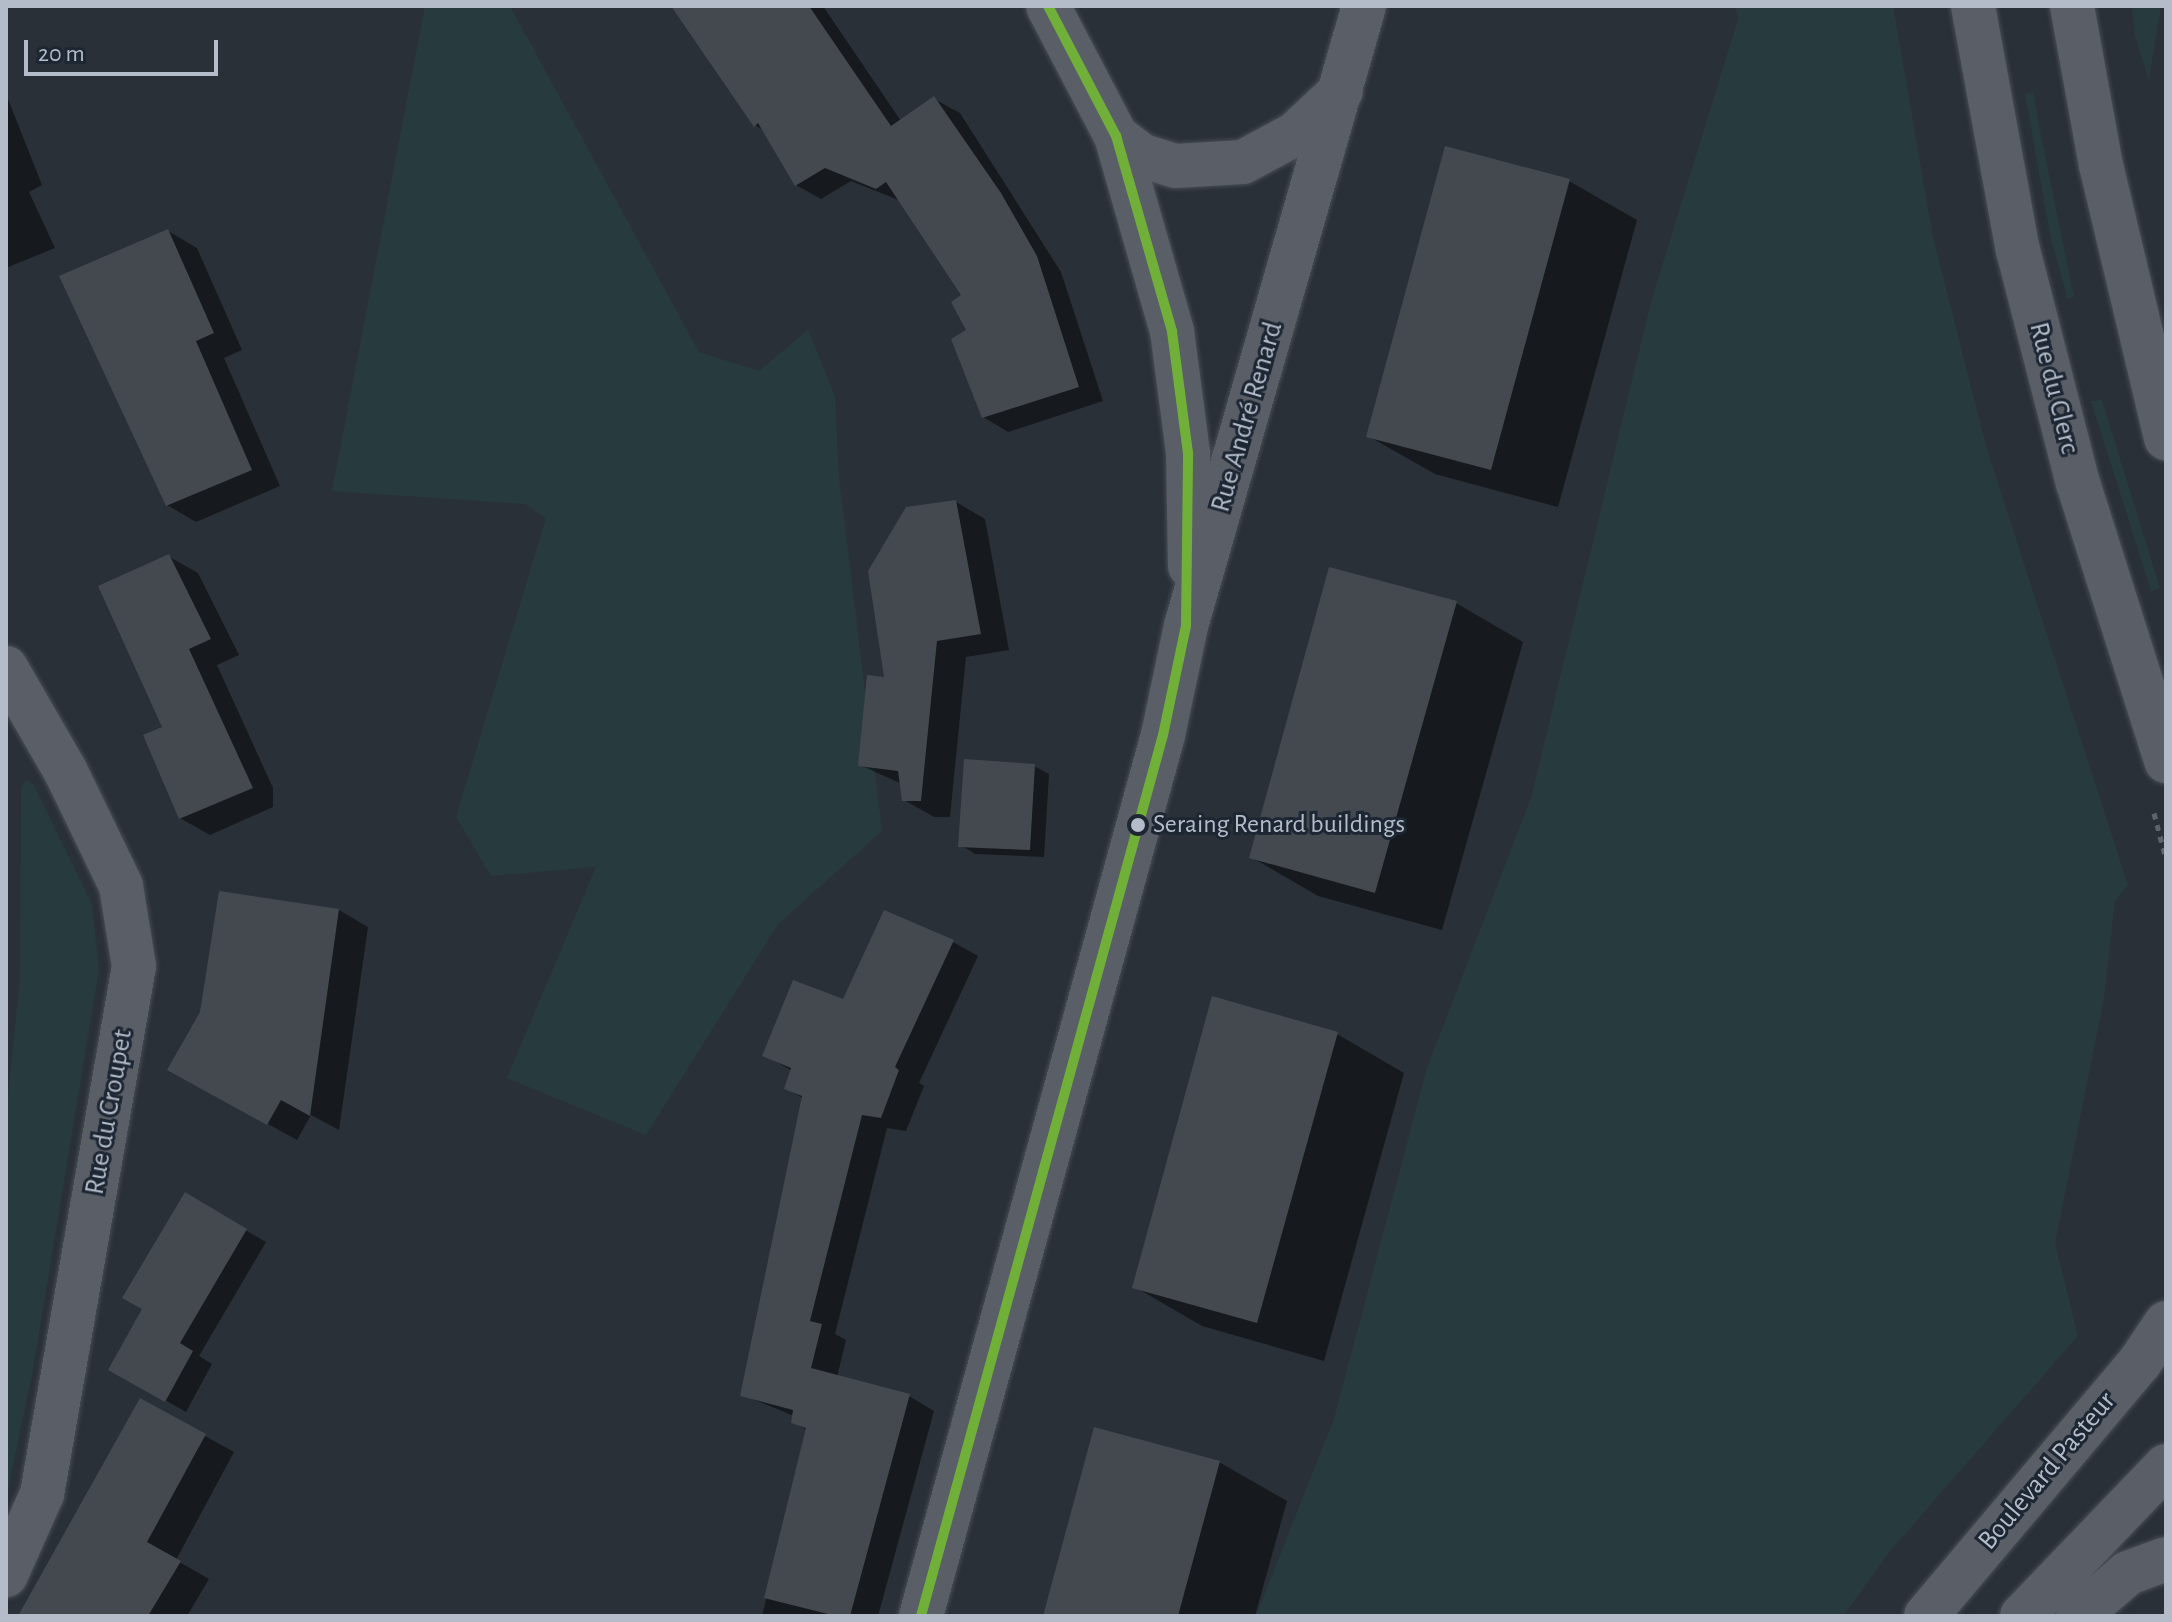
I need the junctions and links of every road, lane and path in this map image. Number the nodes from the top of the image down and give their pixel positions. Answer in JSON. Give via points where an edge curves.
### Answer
{"nodes":[{"id":1,"x":1048,"y":6,"type":"edge"},
{"id":2,"x":1364,"y":6,"type":"edge"},
{"id":3,"x":1973,"y":6,"type":"edge"},
{"id":4,"x":2072,"y":6,"type":"edge"},
{"id":5,"x":1341,"y":91,"type":"junction"},
{"id":6,"x":1116,"y":136,"type":"junction"},
{"id":7,"x":2166,"y":438,"type":"edge"},
{"id":8,"x":1186,"y":626,"type":"junction"},
{"id":9,"x":6,"y":668,"type":"edge"},
{"id":10,"x":2166,"y":761,"type":"edge"},
{"id":11,"x":2166,"y":1323,"type":"edge"},
{"id":12,"x":2166,"y":1466,"type":"edge"},
{"id":13,"x":2166,"y":1559,"type":"edge"},
{"id":14,"x":6,"y":1575,"type":"edge"},
{"id":15,"x":921,"y":1616,"type":"edge"},
{"id":16,"x":1926,"y":1616,"type":"edge"},
{"id":17,"x":2022,"y":1616,"type":"edge"},
{"id":18,"x":2078,"y":1616,"type":"edge"}],
"edges":[{"from":1,"to":6,"type":"street"},
{"from":2,"to":5,"type":"street","name":"Rue André Renard"},
{"from":3,"to":10,"type":"street","name":"Rue du Clerc","via":[[2018,250],[2078,483]]},
{"from":4,"to":7,"type":"street","via":[[2104,178]]},
{"from":5,"to":6,"type":"street","via":[[1295,134],[1243,162],[1176,166],[1143,156]]},
{"from":5,"to":8,"type":"street","name":"Rue André Renard"},
{"from":6,"to":8,"type":"street","via":[[1172,331],[1188,453]]},
{"from":8,"to":15,"type":"street","name":"Rue André Renard","via":[[1163,735]]},
{"from":9,"to":14,"type":"street","name":"Rue du Croupet","via":[[65,770],[121,886],[134,966],[42,1494]]},
{"from":11,"to":16,"type":"street","name":"Boulevard Pasteur","via":[[2140,1362]]},
{"from":12,"to":17,"type":"street"},
{"from":13,"to":18,"type":"street","via":[[2128,1573]]}]}
